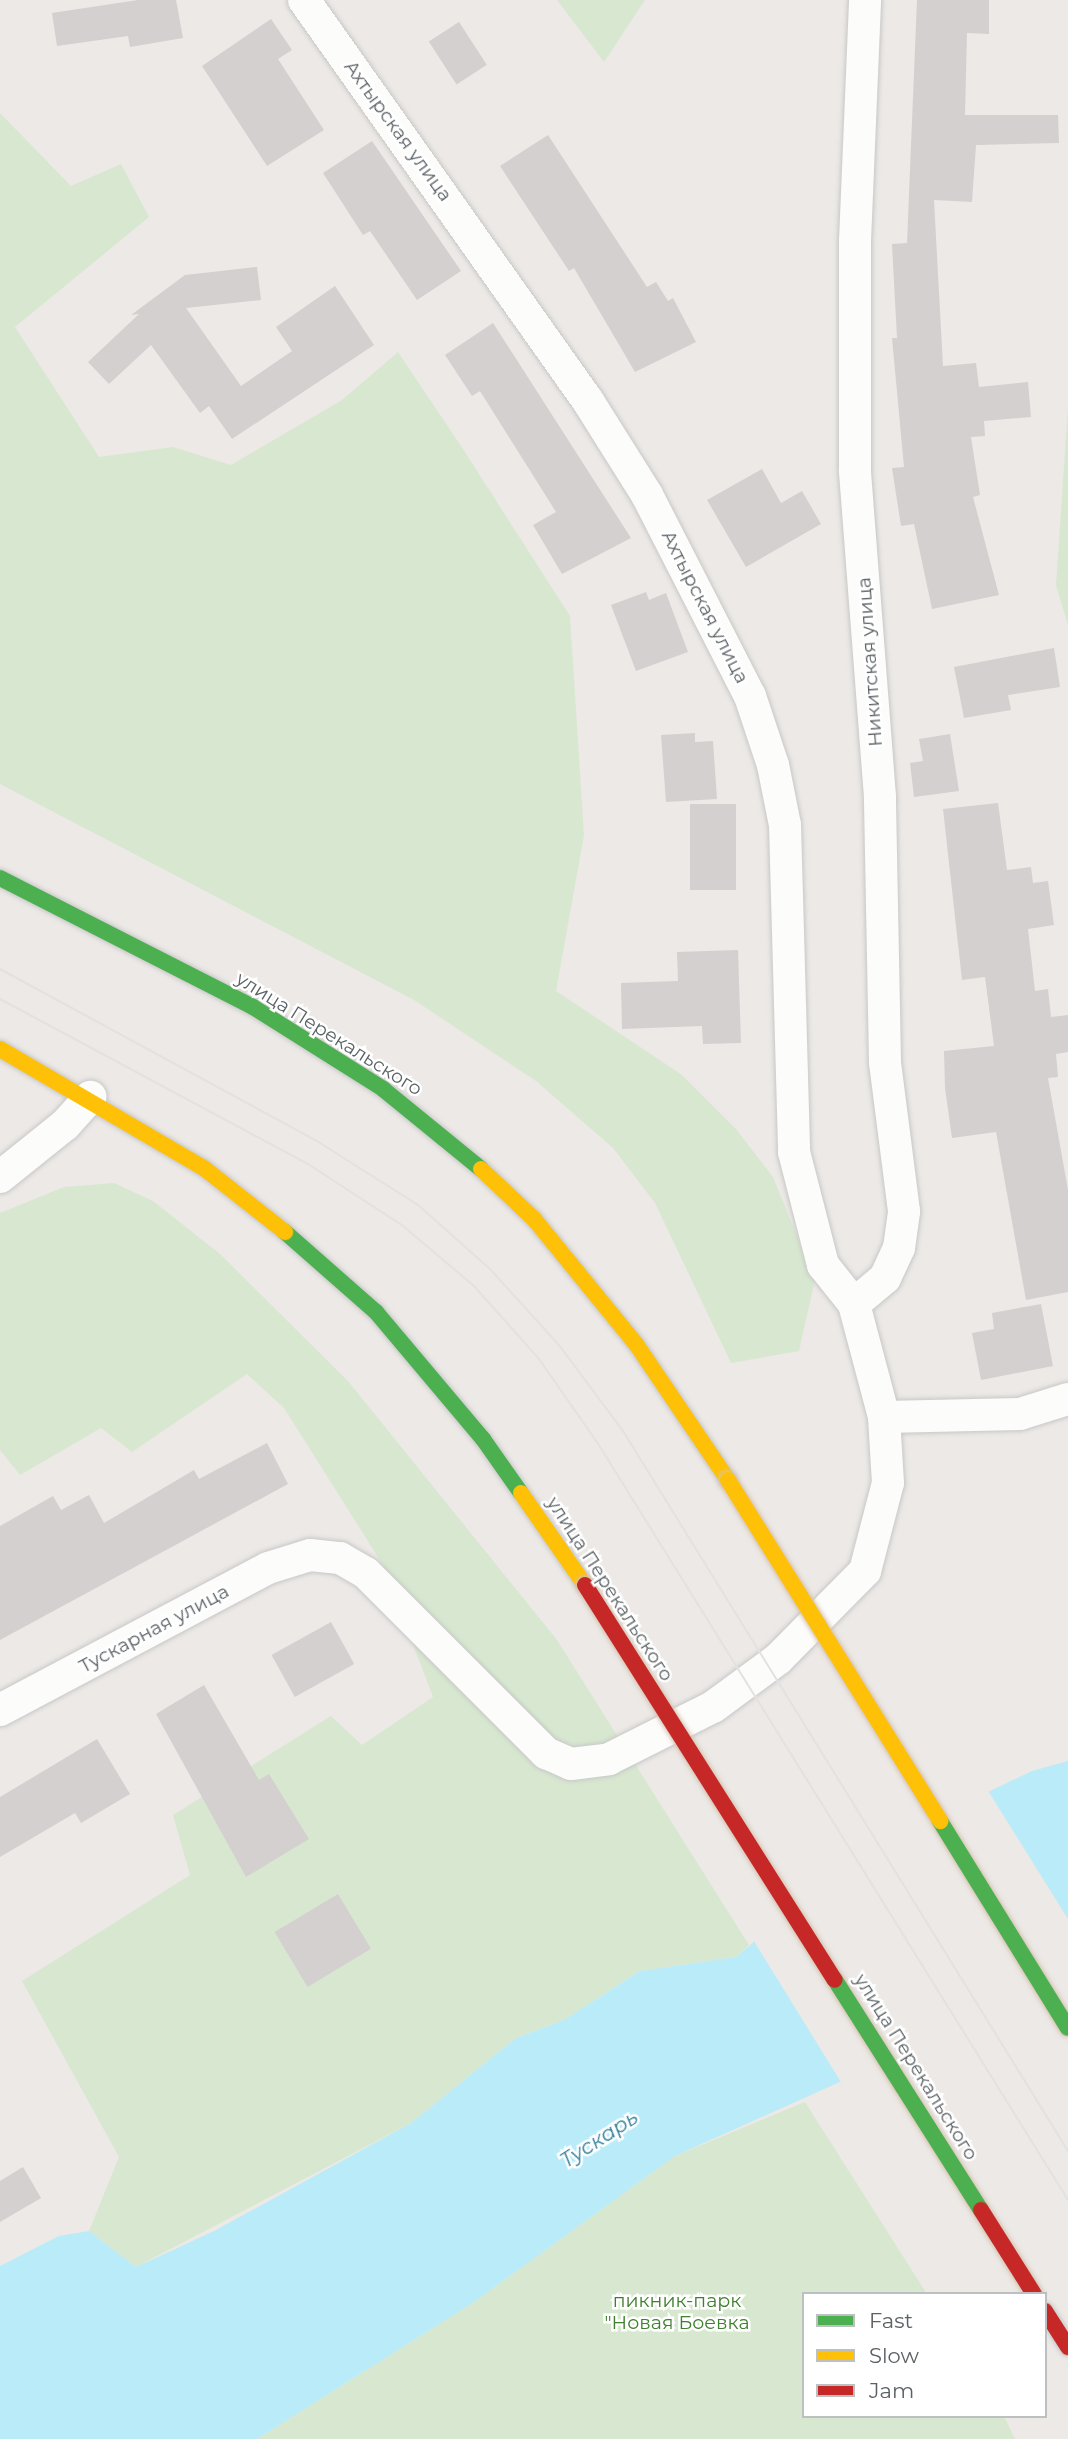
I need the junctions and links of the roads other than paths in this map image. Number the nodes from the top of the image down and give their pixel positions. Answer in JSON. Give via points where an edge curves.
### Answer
{"nodes":[{"id":1,"x":304,"y":0,"type":"edge"},
{"id":2,"x":865,"y":0,"type":"edge"},
{"id":3,"x":0,"y":878,"type":"edge"},
{"id":4,"x":0,"y":1049,"type":"edge"},
{"id":5,"x":90,"y":1097,"type":"junction"},
{"id":6,"x":0,"y":1177,"type":"edge"},
{"id":7,"x":854,"y":1304,"type":"junction"},
{"id":8,"x":1068,"y":1399,"type":"edge"},
{"id":9,"x":884,"y":1417,"type":"junction"},
{"id":10,"x":0,"y":1710,"type":"edge"},
{"id":11,"x":1068,"y":2028,"type":"edge"},
{"id":12,"x":1033,"y":2292,"type":"edge"},
{"id":13,"x":1047,"y":2314,"type":"edge"},
{"id":14,"x":1068,"y":2347,"type":"edge"}],
"edges":[{"from":1,"to":7,"type":"street","name":"Ахтырская улица","via":[[595,413],[647,495],[750,696],[773,765],[785,825],[794,1152],[823,1265]]},
{"from":2,"to":7,"type":"street","name":"Никитская улица","via":[[855,241],[855,470],[880,797],[886,1062],[904,1212],[899,1248],[885,1278]]},
{"from":3,"to":11,"type":"main road","name":"улица Перекальского","bridge":true,"via":[[253,1007],[383,1089],[456,1145],[534,1219],[636,1344],[728,1480]]},
{"from":4,"to":5,"type":"main road","name":"улица Перекальского"},
{"from":5,"to":6,"type":"street","via":[[65,1125]]},
{"from":5,"to":12,"type":"main road","name":"улица Перекальского","bridge":true,"via":[[205,1169],[326,1265],[376,1312],[483,1439],[585,1585]]},
{"from":7,"to":9,"type":"street"},
{"from":8,"to":9,"type":"street","via":[[1020,1414]]},
{"from":9,"to":10,"type":"street","name":"Тускарная улица","via":[[888,1483],[877,1541],[865,1571],[778,1659],[713,1707],[609,1759],[571,1763],[546,1753],[366,1573],[340,1558],[310,1555],[268,1568]]},
{"from":13,"to":14,"type":"main road"}]}
